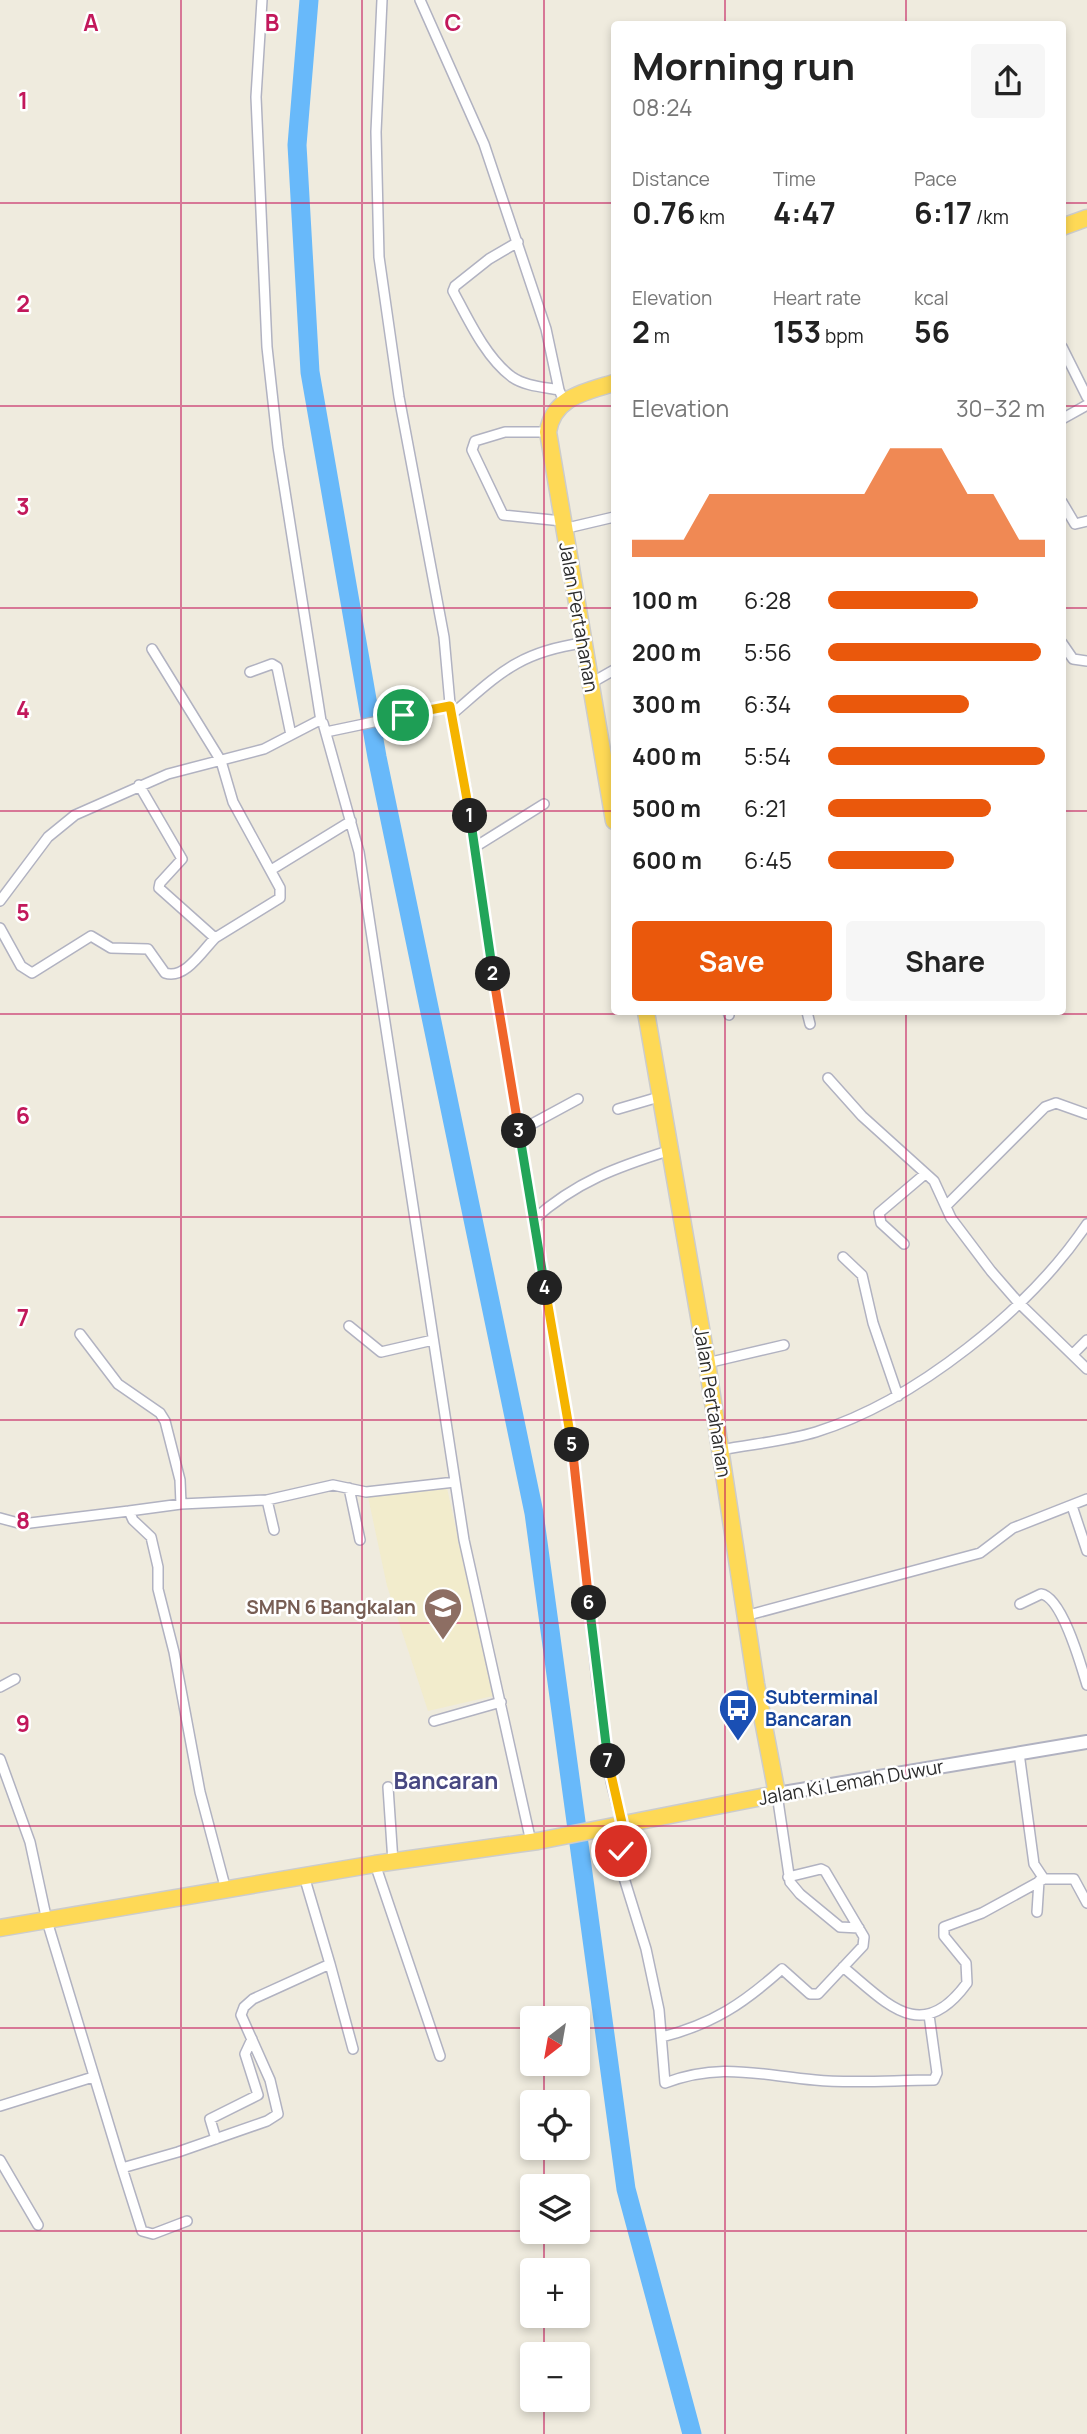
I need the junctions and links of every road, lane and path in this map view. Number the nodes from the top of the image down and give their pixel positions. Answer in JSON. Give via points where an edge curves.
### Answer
{"nodes":[{"id":1,"x":262,"y":0,"type":"edge"},
{"id":2,"x":382,"y":0,"type":"edge"},
{"id":3,"x":420,"y":0,"type":"edge"},
{"id":4,"x":1087,"y":218,"type":"edge"},
{"id":5,"x":1066,"y":226,"type":"edge"},
{"id":6,"x":518,"y":242,"type":"junction"},
{"id":7,"x":1066,"y":355,"type":"edge"},
{"id":8,"x":611,"y":384,"type":"edge"},
{"id":9,"x":1087,"y":397,"type":"edge"},
{"id":10,"x":559,"y":401,"type":"junction"},
{"id":11,"x":1087,"y":405,"type":"edge"},
{"id":12,"x":1066,"y":417,"type":"edge"},
{"id":13,"x":548,"y":432,"type":"junction"},
{"id":14,"x":1066,"y":509,"type":"edge"},
{"id":15,"x":611,"y":517,"type":"edge"},
{"id":16,"x":1087,"y":521,"type":"edge"},
{"id":17,"x":562,"y":525,"type":"junction"},
{"id":18,"x":583,"y":643,"type":"junction"},
{"id":19,"x":152,"y":649,"type":"dead end"},
{"id":20,"x":1066,"y":649,"type":"edge"},
{"id":21,"x":1087,"y":661,"type":"edge"},
{"id":22,"x":611,"y":672,"type":"edge"},
{"id":23,"x":250,"y":673,"type":"dead end"},
{"id":24,"x":591,"y":683,"type":"junction"},
{"id":25,"x":450,"y":711,"type":"junction"},
{"id":26,"x":321,"y":721,"type":"junction"},
{"id":27,"x":326,"y":732,"type":"junction"},
{"id":28,"x":291,"y":735,"type":"junction"},
{"id":29,"x":221,"y":761,"type":"junction"},
{"id":30,"x":139,"y":785,"type":"junction"},
{"id":31,"x":611,"y":803,"type":"edge"},
{"id":32,"x":544,"y":804,"type":"dead end"},
{"id":33,"x":351,"y":821,"type":"junction"},
{"id":34,"x":475,"y":848,"type":"junction"},
{"id":35,"x":271,"y":870,"type":"junction"},
{"id":36,"x":0,"y":901,"type":"edge"},
{"id":37,"x":0,"y":928,"type":"edge"},
{"id":38,"x":215,"y":938,"type":"junction"},
{"id":39,"x":646,"y":1015,"type":"edge"},
{"id":40,"x":808,"y":1015,"type":"edge"},
{"id":41,"x":810,"y":1024,"type":"dead end"},
{"id":42,"x":828,"y":1078,"type":"dead end"},
{"id":43,"x":659,"y":1097,"type":"junction"},
{"id":44,"x":578,"y":1099,"type":"dead end"},
{"id":45,"x":618,"y":1109,"type":"dead end"},
{"id":46,"x":1087,"y":1114,"type":"edge"},
{"id":47,"x":519,"y":1131,"type":"junction"},
{"id":48,"x":671,"y":1150,"type":"junction"},
{"id":49,"x":925,"y":1174,"type":"junction"},
{"id":50,"x":946,"y":1206,"type":"junction"},
{"id":51,"x":533,"y":1220,"type":"junction"},
{"id":52,"x":1087,"y":1224,"type":"edge"},
{"id":53,"x":904,"y":1244,"type":"dead end"},
{"id":54,"x":843,"y":1257,"type":"dead end"},
{"id":55,"x":1018,"y":1302,"type":"junction"},
{"id":56,"x":349,"y":1326,"type":"dead end"},
{"id":57,"x":80,"y":1334,"type":"dead end"},
{"id":58,"x":433,"y":1340,"type":"junction"},
{"id":59,"x":1087,"y":1340,"type":"edge"},
{"id":60,"x":784,"y":1345,"type":"dead end"},
{"id":61,"x":1074,"y":1353,"type":"junction"},
{"id":62,"x":708,"y":1363,"type":"junction"},
{"id":63,"x":1087,"y":1369,"type":"edge"},
{"id":64,"x":898,"y":1396,"type":"junction"},
{"id":65,"x":721,"y":1450,"type":"junction"},
{"id":66,"x":455,"y":1482,"type":"junction"},
{"id":67,"x":349,"y":1488,"type":"junction"},
{"id":68,"x":1087,"y":1499,"type":"edge"},
{"id":69,"x":267,"y":1500,"type":"junction"},
{"id":70,"x":181,"y":1504,"type":"junction"},
{"id":71,"x":1072,"y":1506,"type":"junction"},
{"id":72,"x":129,"y":1511,"type":"junction"},
{"id":73,"x":0,"y":1518,"type":"edge"},
{"id":74,"x":274,"y":1530,"type":"dead end"},
{"id":75,"x":360,"y":1540,"type":"dead end"},
{"id":76,"x":1087,"y":1550,"type":"edge"},
{"id":77,"x":1020,"y":1604,"type":"dead end"},
{"id":78,"x":746,"y":1616,"type":"junction"},
{"id":79,"x":15,"y":1679,"type":"dead end"},
{"id":80,"x":1087,"y":1685,"type":"edge"},
{"id":81,"x":0,"y":1687,"type":"edge"},
{"id":82,"x":501,"y":1702,"type":"junction"},
{"id":83,"x":434,"y":1721,"type":"dead end"},
{"id":84,"x":1087,"y":1742,"type":"edge"},
{"id":85,"x":1019,"y":1753,"type":"junction"},
{"id":86,"x":0,"y":1759,"type":"edge"},
{"id":87,"x":388,"y":1787,"type":"dead end"},
{"id":88,"x":776,"y":1794,"type":"junction"},
{"id":89,"x":619,"y":1825,"type":"junction"},
{"id":90,"x":534,"y":1842,"type":"junction"},
{"id":91,"x":393,"y":1862,"type":"junction"},
{"id":92,"x":375,"y":1864,"type":"junction"},
{"id":93,"x":304,"y":1876,"type":"junction"},
{"id":94,"x":789,"y":1877,"type":"junction"},
{"id":95,"x":1041,"y":1880,"type":"junction"},
{"id":96,"x":226,"y":1890,"type":"junction"},
{"id":97,"x":1087,"y":1903,"type":"edge"},
{"id":98,"x":1037,"y":1912,"type":"dead end"},
{"id":99,"x":47,"y":1921,"type":"junction"},
{"id":100,"x":0,"y":1928,"type":"edge"},
{"id":101,"x":859,"y":1928,"type":"junction"},
{"id":102,"x":330,"y":1964,"type":"junction"},
{"id":103,"x":843,"y":1967,"type":"junction"},
{"id":104,"x":929,"y":2015,"type":"junction"},
{"id":105,"x":662,"y":2037,"type":"junction"},
{"id":106,"x":252,"y":2039,"type":"junction"},
{"id":107,"x":353,"y":2049,"type":"dead end"},
{"id":108,"x":440,"y":2056,"type":"dead end"},
{"id":109,"x":93,"y":2077,"type":"junction"},
{"id":110,"x":0,"y":2106,"type":"edge"},
{"id":111,"x":216,"y":2139,"type":"junction"},
{"id":112,"x":0,"y":2160,"type":"edge"},
{"id":113,"x":122,"y":2168,"type":"junction"},
{"id":114,"x":187,"y":2221,"type":"dead end"},
{"id":115,"x":38,"y":2225,"type":"dead end"}],
"edges":[{"from":1,"to":26,"type":"street","via":[[256,97],[267,347]]},
{"from":2,"to":25,"type":"street","via":[[376,132],[379,257],[399,397],[444,637]]},
{"from":3,"to":6,"type":"street","via":[[484,144]]},
{"from":4,"to":5,"type":"highway"},
{"from":6,"to":10,"type":"street","via":[[546,329]]},
{"from":6,"to":10,"type":"street","via":[[489,259],[453,291],[482,341],[513,377]]},
{"from":7,"to":9,"type":"street"},
{"from":8,"to":10,"type":"highway"},
{"from":10,"to":13,"type":"highway","name":"Jalan Pertahanan"},
{"from":11,"to":12,"type":"street"},
{"from":13,"to":17,"type":"highway","name":"Jalan Pertahanan"},
{"from":13,"to":17,"type":"street","via":[[497,434],[475,441],[472,450],[503,515]]},
{"from":14,"to":16,"type":"street","via":[[1075,524]]},
{"from":15,"to":17,"type":"street"},
{"from":17,"to":18,"type":"highway","name":"Jalan Pertahanan"},
{"from":18,"to":24,"type":"highway","name":"Jalan Pertahanan"},
{"from":18,"to":25,"type":"street","via":[[553,647],[510,665]]},
{"from":19,"to":29,"type":"street"},
{"from":20,"to":21,"type":"street","via":[[1073,659]]},
{"from":22,"to":24,"type":"street"},
{"from":23,"to":28,"type":"street","via":[[272,664],[277,667]]},
{"from":24,"to":31,"type":"highway","name":"Jalan Pertahanan"},
{"from":25,"to":27,"type":"street","via":[[392,717]]},
{"from":25,"to":34,"type":"street"},
{"from":26,"to":27,"type":"street"},
{"from":26,"to":28,"type":"street"},
{"from":27,"to":33,"type":"street"},
{"from":28,"to":29,"type":"street","via":[[264,750]]},
{"from":29,"to":30,"type":"street"},
{"from":29,"to":35,"type":"street","via":[[233,802]]},
{"from":30,"to":36,"type":"street","via":[[75,815],[48,837]]},
{"from":30,"to":38,"type":"street","via":[[182,859],[159,888]]},
{"from":32,"to":34,"type":"street"},
{"from":33,"to":35,"type":"street"},
{"from":33,"to":58,"type":"street"},
{"from":34,"to":47,"type":"street"},
{"from":35,"to":38,"type":"street","via":[[280,898]]},
{"from":37,"to":38,"type":"street","via":[[21,966],[32,972],[91,936],[111,948],[148,949],[165,973],[176,974]]},
{"from":39,"to":43,"type":"highway","name":"Jalan Pertahanan"},
{"from":40,"to":41,"type":"street"},
{"from":42,"to":49,"type":"street"},
{"from":43,"to":45,"type":"street"},
{"from":43,"to":48,"type":"highway","name":"Jalan Pertahanan"},
{"from":44,"to":47,"type":"street"},
{"from":46,"to":50,"type":"street","via":[[1056,1103],[1045,1107]]},
{"from":47,"to":51,"type":"street"},
{"from":48,"to":51,"type":"street","via":[[591,1178]]},
{"from":48,"to":62,"type":"highway","name":"Jalan Pertahanan"},
{"from":49,"to":50,"type":"street","via":[[937,1185]]},
{"from":49,"to":53,"type":"street","via":[[879,1213],[881,1223]]},
{"from":50,"to":55,"type":"street","via":[[972,1247]]},
{"from":51,"to":89,"type":"street","via":[[574,1457]]},
{"from":52,"to":55,"type":"street","via":[[1065,1255]]},
{"from":54,"to":64,"type":"street","via":[[862,1275]]},
{"from":55,"to":61,"type":"street"},
{"from":55,"to":64,"type":"street","via":[[947,1364]]},
{"from":56,"to":58,"type":"street","via":[[378,1351]]},
{"from":57,"to":70,"type":"street","via":[[118,1384],[166,1421]]},
{"from":58,"to":66,"type":"street"},
{"from":59,"to":61,"type":"street"},
{"from":60,"to":62,"type":"street"},
{"from":61,"to":63,"type":"street"},
{"from":62,"to":65,"type":"highway","name":"Jalan Pertahanan"},
{"from":64,"to":65,"type":"street","via":[[813,1433]]},
{"from":65,"to":78,"type":"highway","name":"Jalan Pertahanan"},
{"from":66,"to":67,"type":"street","via":[[366,1492]]},
{"from":66,"to":82,"type":"street"},
{"from":67,"to":69,"type":"street","via":[[332,1485]]},
{"from":67,"to":75,"type":"street"},
{"from":68,"to":71,"type":"street"},
{"from":69,"to":70,"type":"street"},
{"from":69,"to":74,"type":"street"},
{"from":70,"to":72,"type":"street"},
{"from":71,"to":76,"type":"street"},
{"from":71,"to":78,"type":"street","via":[[1013,1528],[980,1553]]},
{"from":72,"to":73,"type":"street","via":[[22,1524]]},
{"from":72,"to":96,"type":"street","via":[[151,1537],[200,1793]]},
{"from":77,"to":80,"type":"street","via":[[1041,1594],[1051,1598],[1076,1648]]},
{"from":78,"to":88,"type":"highway","name":"Jalan Pertahanan"},
{"from":79,"to":81,"type":"street"},
{"from":82,"to":83,"type":"street"},
{"from":82,"to":90,"type":"street"},
{"from":84,"to":85,"type":"main road","name":"Jalan Ki Lemah Duwur"},
{"from":85,"to":88,"type":"main road","name":"Jalan Ki Lemah Duwur"},
{"from":85,"to":95,"type":"street","via":[[1034,1864]]},
{"from":86,"to":99,"type":"street","via":[[30,1842]]},
{"from":87,"to":91,"type":"street"},
{"from":88,"to":89,"type":"highway","name":"Jalan Ki Lemah Duwur"},
{"from":88,"to":94,"type":"street"},
{"from":89,"to":90,"type":"highway","name":"Jalan Ki Lemah Duwur"},
{"from":89,"to":105,"type":"street","via":[[625,1836],[621,1865],[646,1949]]},
{"from":90,"to":91,"type":"highway","name":"Jalan Ki Lemah Duwur"},
{"from":91,"to":92,"type":"highway","name":"Jalan Ki Lemah Duwur"},
{"from":92,"to":93,"type":"highway","name":"Jalan Ki Lemah Duwur"},
{"from":92,"to":108,"type":"street"},
{"from":93,"to":96,"type":"highway","name":"Jalan Ki Lemah Duwur"},
{"from":93,"to":102,"type":"street"},
{"from":94,"to":101,"type":"street","via":[[800,1894],[840,1927]]},
{"from":94,"to":101,"type":"street","via":[[825,1871]]},
{"from":95,"to":97,"type":"street","via":[[1074,1880]]},
{"from":95,"to":98,"type":"street"},
{"from":95,"to":104,"type":"street","via":[[982,1913],[944,1927],[944,1936],[967,1962],[967,1983]]},
{"from":96,"to":99,"type":"highway","name":"Jalan Ki Lemah Duwur"},
{"from":99,"to":100,"type":"highway","name":"Jalan Ki Lemah Duwur"},
{"from":99,"to":109,"type":"street"},
{"from":101,"to":103,"type":"street","via":[[865,1941]]},
{"from":102,"to":106,"type":"street","via":[[247,2004],[241,2015]]},
{"from":102,"to":107,"type":"street"},
{"from":103,"to":104,"type":"street","via":[[893,2008],[917,2018]]},
{"from":103,"to":105,"type":"street","via":[[814,1996],[782,1969],[739,2005],[700,2026]]},
{"from":104,"to":105,"type":"street","via":[[937,2073],[934,2080],[815,2080],[711,2070],[665,2083]]},
{"from":106,"to":111,"type":"street","via":[[245,2054],[258,2095],[211,2119]]},
{"from":106,"to":111,"type":"street","via":[[270,2080],[278,2114]]},
{"from":109,"to":110,"type":"street"},
{"from":109,"to":113,"type":"street"},
{"from":111,"to":113,"type":"street"},
{"from":112,"to":115,"type":"street"},
{"from":113,"to":114,"type":"street","via":[[142,2231],[153,2234]]}]}
